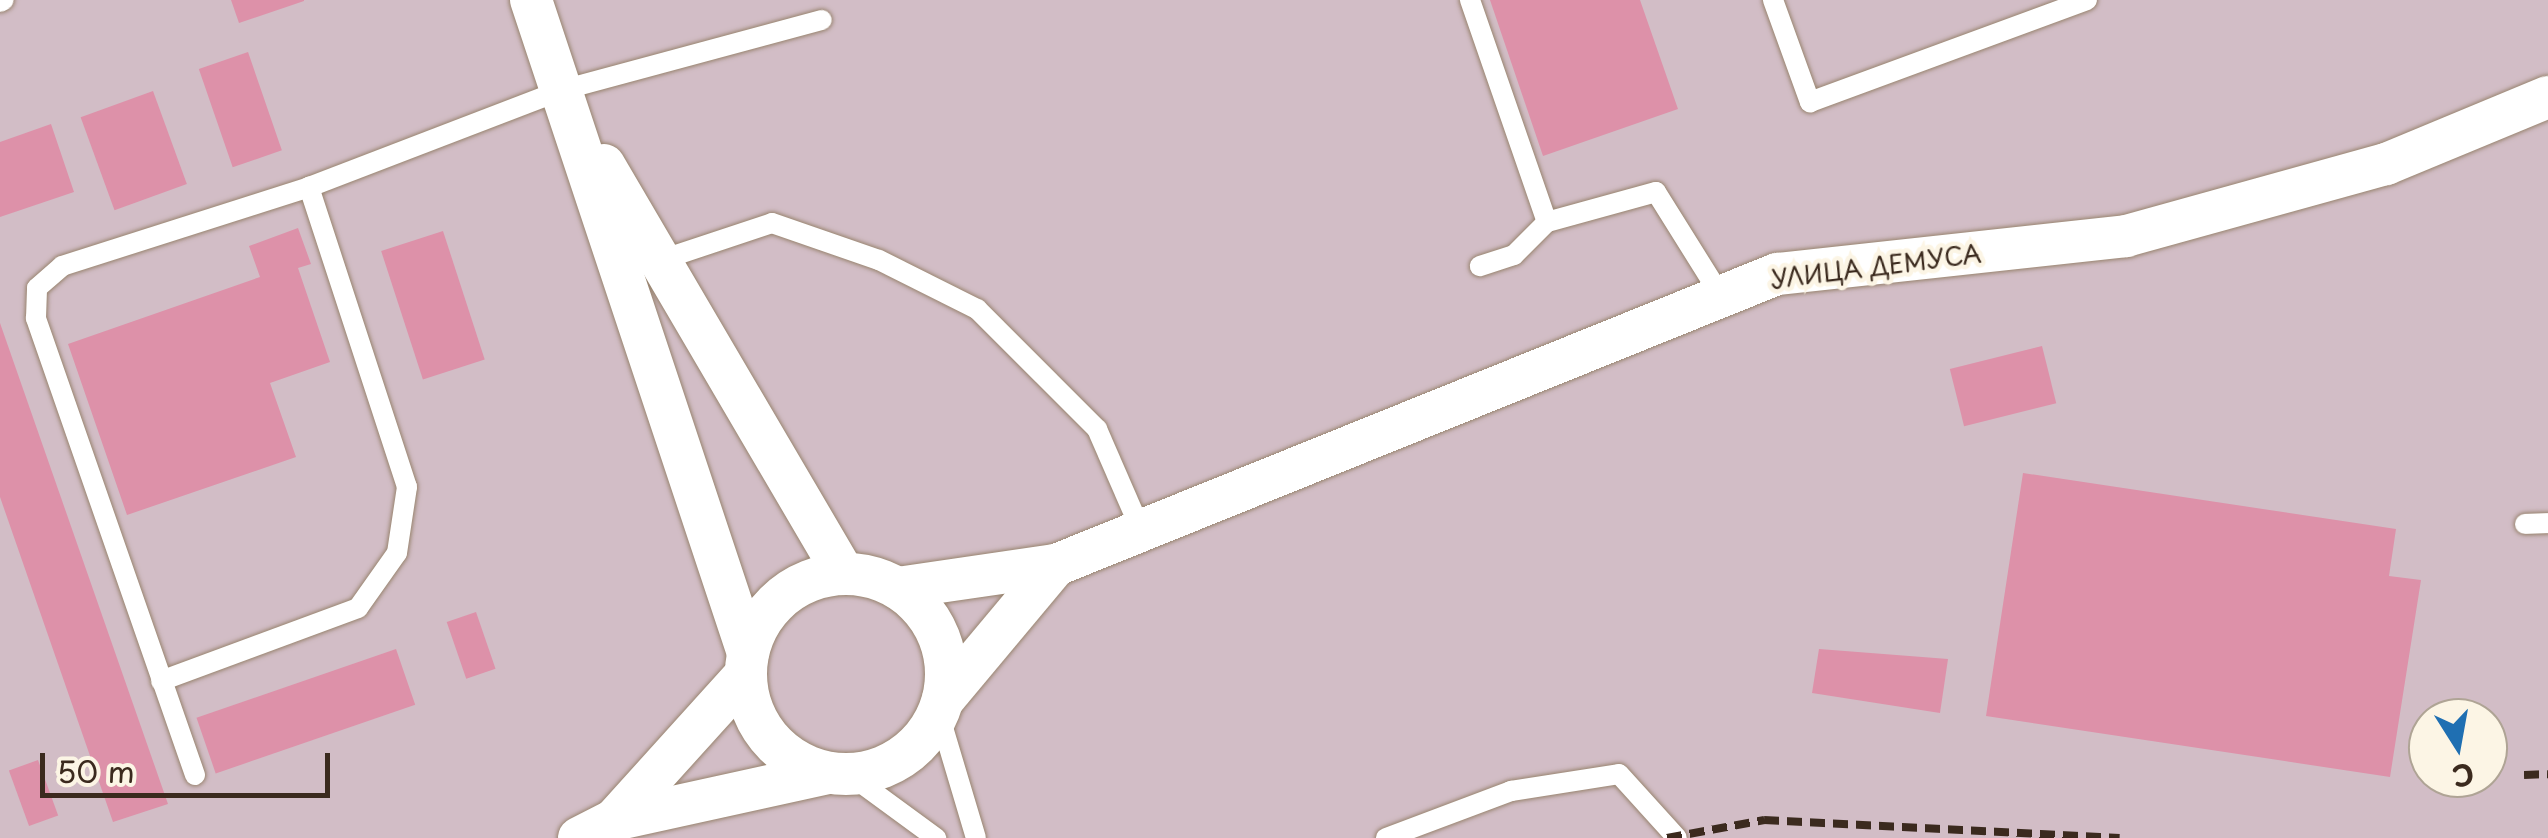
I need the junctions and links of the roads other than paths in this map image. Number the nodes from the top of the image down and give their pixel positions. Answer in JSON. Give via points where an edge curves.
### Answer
{"nodes":[{"id":1,"x":531,"y":0,"type":"edge"},
{"id":2,"x":1470,"y":0,"type":"edge"},
{"id":3,"x":1773,"y":0,"type":"edge"},
{"id":4,"x":2086,"y":0,"type":"edge"},
{"id":5,"x":822,"y":20,"type":"dead end"},
{"id":6,"x":562,"y":90,"type":"junction"},
{"id":7,"x":2548,"y":96,"type":"edge"},
{"id":8,"x":309,"y":187,"type":"junction"},
{"id":9,"x":1547,"y":222,"type":"junction"},
{"id":10,"x":658,"y":261,"type":"junction"},
{"id":11,"x":1480,"y":266,"type":"dead end"},
{"id":12,"x":1721,"y":296,"type":"junction"},
{"id":13,"x":2548,"y":523,"type":"edge"},
{"id":14,"x":2524,"y":524,"type":"dead end"},
{"id":15,"x":1140,"y":528,"type":"junction"},
{"id":16,"x":1056,"y":565,"type":"junction"},
{"id":17,"x":844,"y":574,"type":"junction"},
{"id":18,"x":898,"y":588,"type":"junction"},
{"id":19,"x":747,"y":664,"type":"junction"},
{"id":20,"x":162,"y":681,"type":"junction"},
{"id":21,"x":941,"y":707,"type":"junction"},
{"id":22,"x":195,"y":774,"type":"dead end"},
{"id":23,"x":838,"y":774,"type":"junction"},
{"id":24,"x":597,"y":829,"type":"edge"},
{"id":25,"x":936,"y":838,"type":"edge"},
{"id":26,"x":976,"y":838,"type":"edge"},
{"id":27,"x":1386,"y":838,"type":"edge"},
{"id":28,"x":1678,"y":838,"type":"edge"}],
"edges":[{"from":1,"to":6,"type":"street"},
{"from":2,"to":9,"type":"lane"},
{"from":3,"to":4,"type":"lane","via":[[1810,102]]},
{"from":5,"to":6,"type":"lane"},
{"from":6,"to":8,"type":"lane"},
{"from":6,"to":10,"type":"street"},
{"from":6,"to":19,"type":"street"},
{"from":7,"to":12,"type":"street","name":"УЛИЦА ДЕМУСА","via":[[2386,164],[2126,236],[1777,274]]},
{"from":8,"to":20,"type":"lane","via":[[407,487],[397,554],[358,608]]},
{"from":8,"to":20,"type":"lane","via":[[62,266],[38,288],[36,318]]},
{"from":9,"to":11,"type":"lane","via":[[1514,255]]},
{"from":9,"to":12,"type":"lane","via":[[1656,192]]},
{"from":10,"to":15,"type":"lane","via":[[772,223],[879,260],[976,309],[1096,429]]},
{"from":10,"to":17,"type":"street"},
{"from":12,"to":15,"type":"street","name":"УЛИЦА ДЕМУСА"},
{"from":13,"to":14,"type":"lane"},
{"from":15,"to":16,"type":"street","name":"УЛИЦА ДЕМУСА"},
{"from":16,"to":18,"type":"street"},
{"from":16,"to":21,"type":"street"},
{"from":17,"to":18,"type":"street"},
{"from":17,"to":19,"type":"street","via":[[783,596]]},
{"from":18,"to":21,"type":"street","via":[[936,628]]},
{"from":19,"to":23,"type":"street","via":[[769,739]]},
{"from":19,"to":24,"type":"street"},
{"from":20,"to":22,"type":"lane"},
{"from":21,"to":23,"type":"street","via":[[912,750]]},
{"from":21,"to":26,"type":"lane"},
{"from":23,"to":24,"type":"street"},
{"from":23,"to":25,"type":"lane"},
{"from":27,"to":28,"type":"lane","via":[[1511,791],[1619,774]]}]}
